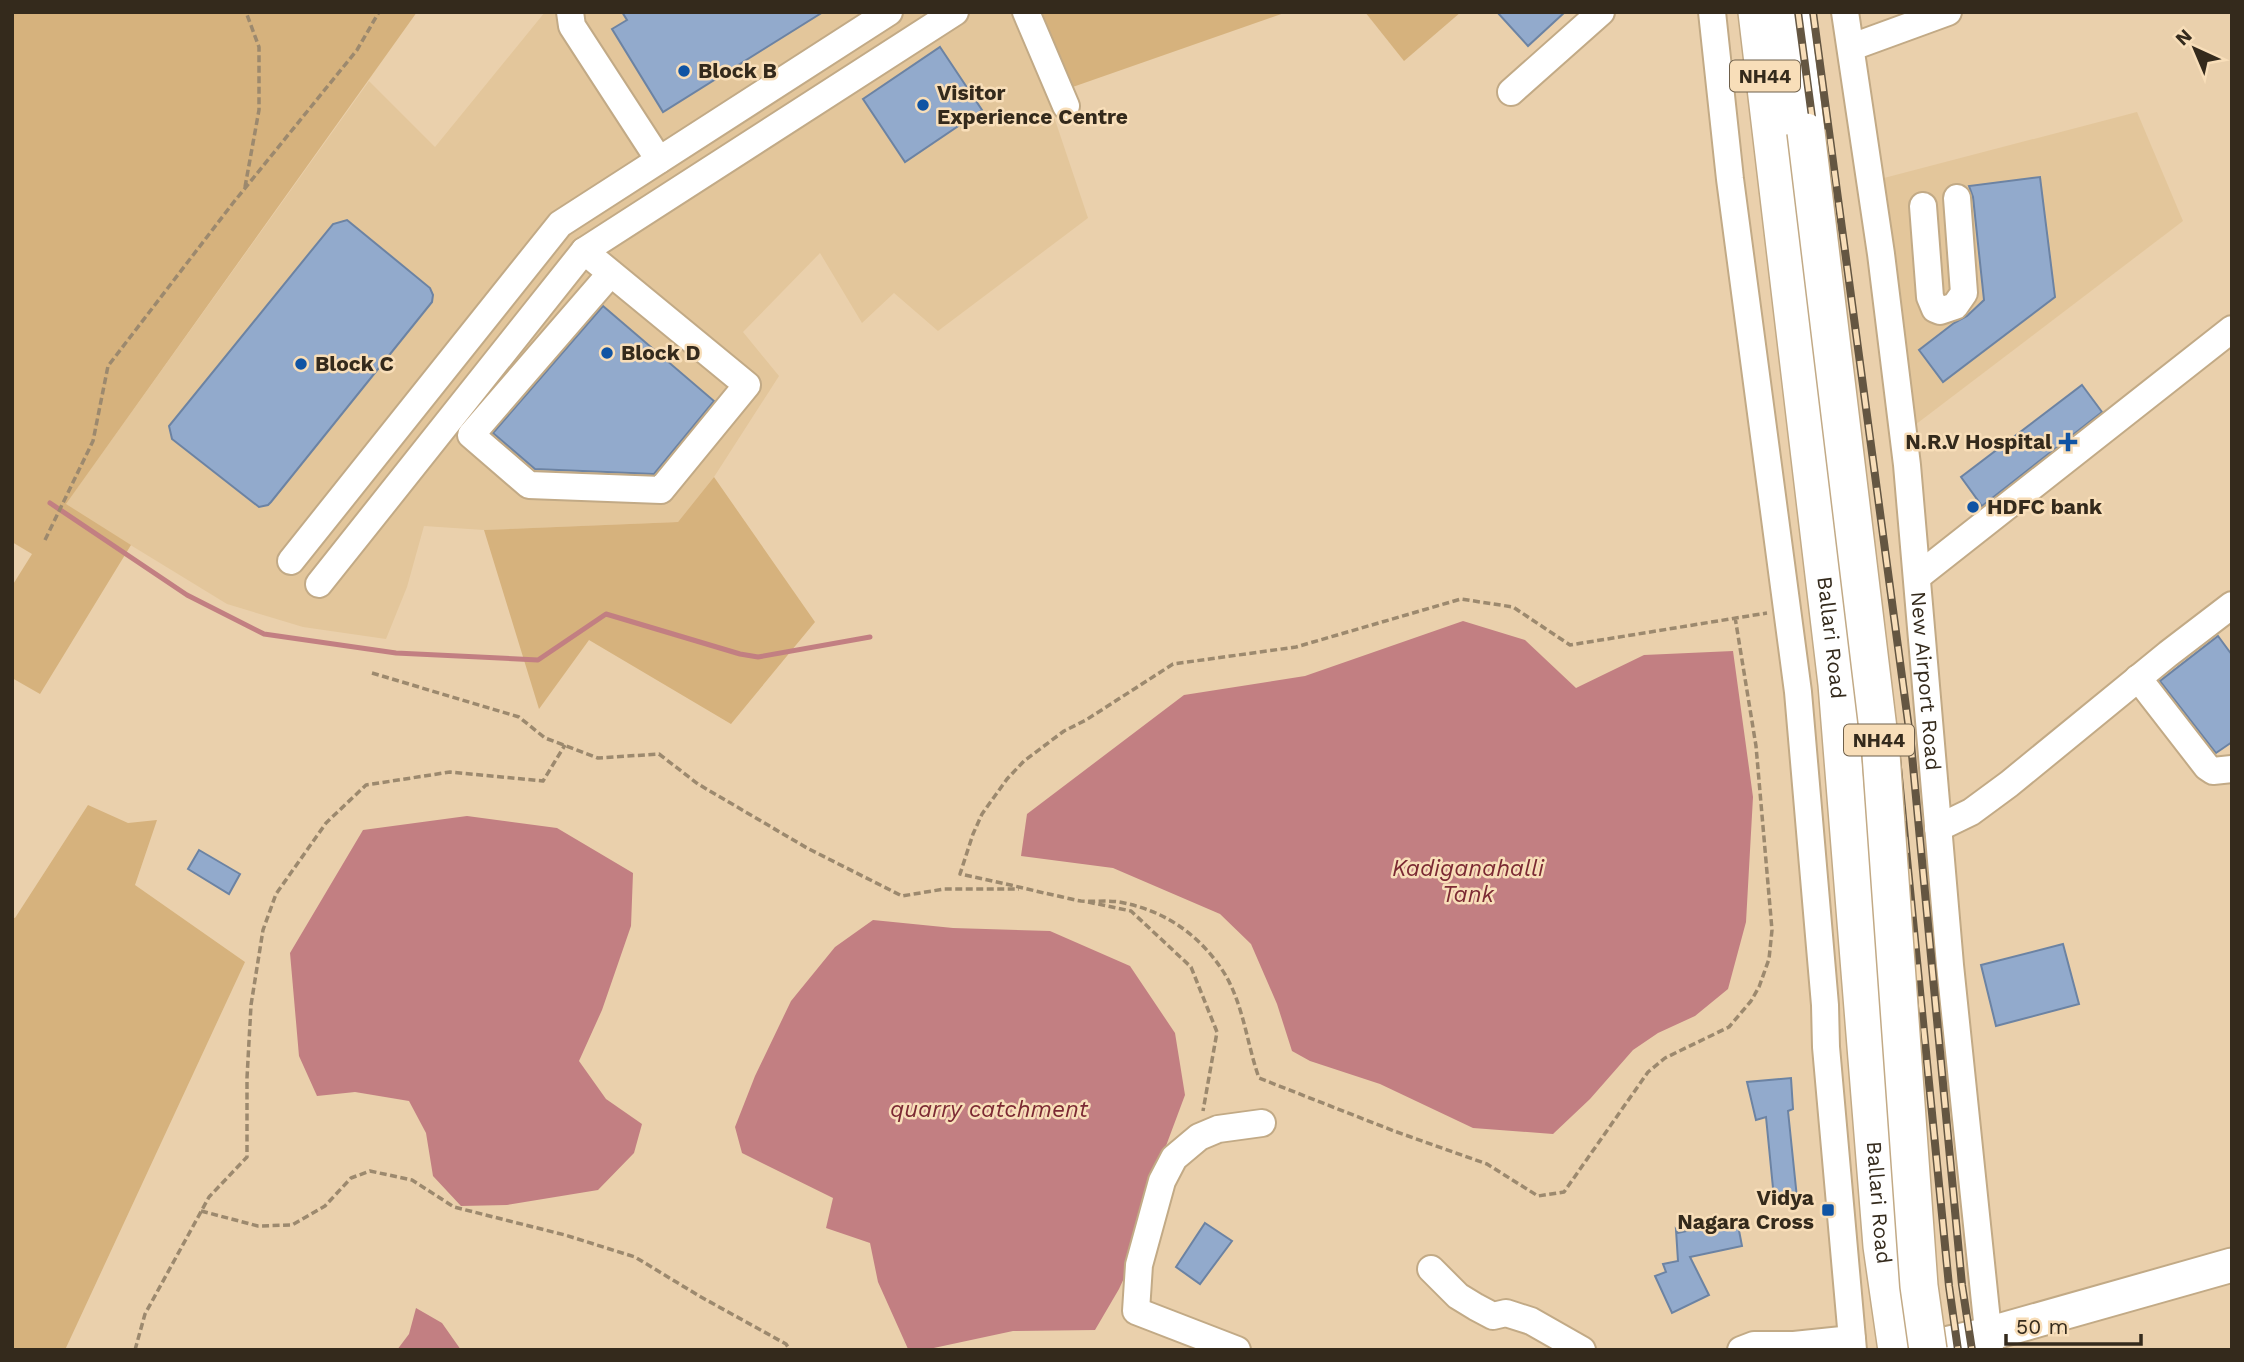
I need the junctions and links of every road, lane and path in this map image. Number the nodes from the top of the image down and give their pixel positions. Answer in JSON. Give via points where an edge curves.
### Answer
{"nodes":[{"id":1,"x":246,"y":12,"type":"edge"},
{"id":2,"x":379,"y":12,"type":"edge"},
{"id":3,"x":570,"y":12,"type":"edge"},
{"id":4,"x":889,"y":12,"type":"edge"},
{"id":5,"x":956,"y":12,"type":"edge"},
{"id":6,"x":1026,"y":12,"type":"edge"},
{"id":7,"x":1601,"y":12,"type":"edge"},
{"id":8,"x":1712,"y":12,"type":"edge"},
{"id":9,"x":1757,"y":12,"type":"edge"},
{"id":10,"x":1791,"y":12,"type":"edge"},
{"id":11,"x":1845,"y":12,"type":"edge"},
{"id":12,"x":1948,"y":12,"type":"edge"},
{"id":13,"x":1852,"y":47,"type":"junction"},
{"id":14,"x":1511,"y":92,"type":"dead end"},
{"id":15,"x":1066,"y":106,"type":"dead end"},
{"id":16,"x":1790,"y":136,"type":"junction"},
{"id":17,"x":659,"y":160,"type":"junction"},
{"id":18,"x":245,"y":189,"type":"junction"},
{"id":19,"x":1957,"y":198,"type":"dead end"},
{"id":20,"x":1923,"y":206,"type":"dead end"},
{"id":21,"x":1927,"y":249,"type":"junction"},
{"id":22,"x":584,"y":251,"type":"junction"},
{"id":23,"x":1881,"y":254,"type":"junction"},
{"id":24,"x":611,"y":273,"type":"junction"},
{"id":25,"x":2232,"y":329,"type":"edge"},
{"id":26,"x":45,"y":540,"type":"dead end"},
{"id":27,"x":291,"y":561,"type":"dead end"},
{"id":28,"x":1917,"y":576,"type":"junction"},
{"id":29,"x":319,"y":584,"type":"dead end"},
{"id":30,"x":2232,"y":605,"type":"edge"},
{"id":31,"x":1787,"y":610,"type":"junction"},
{"id":32,"x":1735,"y":617,"type":"junction"},
{"id":33,"x":372,"y":673,"type":"dead end"},
{"id":34,"x":2138,"y":678,"type":"junction"},
{"id":35,"x":565,"y":746,"type":"junction"},
{"id":36,"x":2232,"y":769,"type":"edge"},
{"id":37,"x":1938,"y":828,"type":"junction"},
{"id":38,"x":1082,"y":901,"type":"junction"},
{"id":39,"x":1262,"y":1123,"type":"dead end"},
{"id":40,"x":1199,"y":1137,"type":"junction"},
{"id":41,"x":201,"y":1211,"type":"junction"},
{"id":42,"x":2232,"y":1265,"type":"edge"},
{"id":43,"x":1431,"y":1269,"type":"dead end"},
{"id":44,"x":1989,"y":1342,"type":"edge"},
{"id":45,"x":1853,"y":1345,"type":"edge"},
{"id":46,"x":135,"y":1350,"type":"edge"},
{"id":47,"x":790,"y":1350,"type":"edge"},
{"id":48,"x":1237,"y":1350,"type":"edge"},
{"id":49,"x":1582,"y":1350,"type":"edge"},
{"id":50,"x":1741,"y":1350,"type":"edge"},
{"id":51,"x":1897,"y":1350,"type":"edge"},
{"id":52,"x":1919,"y":1350,"type":"edge"},
{"id":53,"x":1928,"y":1350,"type":"edge"}],
"edges":[{"from":1,"to":18,"type":"path","via":[[259,47],[258,110]]},
{"from":2,"to":18,"type":"path","via":[[357,50]]},
{"from":3,"to":17,"type":"street","via":[[572,26]]},
{"from":4,"to":17,"type":"street"},
{"from":5,"to":22,"type":"street"},
{"from":6,"to":15,"type":"street"},
{"from":7,"to":14,"type":"street"},
{"from":8,"to":31,"type":"street"},
{"from":9,"to":16,"type":"highway","name":"Ballari Road","number":"NH44"},
{"from":10,"to":16,"type":"highway","name":"Ballari Road","number":"NH44"},
{"from":11,"to":13,"type":"street","name":"New Airport Road"},
{"from":12,"to":13,"type":"street"},
{"from":13,"to":23,"type":"street","name":"New Airport Road"},
{"from":16,"to":51,"type":"highway","name":"Ballari Road","number":"NH44","via":[[1881,1233]]},
{"from":16,"to":53,"type":"highway","name":"Ballari Road","number":"NH44","bridge":true,"via":[[1881,754],[1919,1286]]},
{"from":17,"to":27,"type":"street","via":[[560,224]]},
{"from":18,"to":26,"type":"path","via":[[108,366],[93,441]]},
{"from":19,"to":21,"type":"street","via":[[1964,293],[1955,306],[1935,309]]},
{"from":20,"to":21,"type":"street"},
{"from":21,"to":23,"type":"street"},
{"from":22,"to":24,"type":"street"},
{"from":22,"to":29,"type":"street"},
{"from":23,"to":28,"type":"street","name":"New Airport Road"},
{"from":24,"to":24,"type":"street","via":[[747,385],[661,490],[529,485],[471,435]]},
{"from":25,"to":28,"type":"street"},
{"from":28,"to":37,"type":"street","name":"New Airport Road"},
{"from":30,"to":34,"type":"street"},
{"from":31,"to":32,"type":"path"},
{"from":31,"to":45,"type":"street","via":[[1798,692]]},
{"from":32,"to":38,"type":"path","via":[[1570,645],[1513,607],[1461,599],[1296,647],[1173,664],[1033,753],[993,796],[973,834],[960,874]]},
{"from":32,"to":38,"type":"path","via":[[1756,746],[1772,930],[1765,973],[1751,1002],[1729,1027],[1665,1058],[1648,1072],[1564,1192],[1538,1196],[1487,1164],[1259,1078],[1234,993],[1203,946],[1176,923],[1148,910],[1116,902]]},
{"from":33,"to":35,"type":"path","via":[[519,717],[545,738]]},
{"from":34,"to":36,"type":"street","via":[[2207,767],[2213,771]]},
{"from":34,"to":37,"type":"street","via":[[2008,785]]},
{"from":35,"to":38,"type":"path","via":[[598,758],[659,754],[698,784],[902,897],[944,889],[1025,889]]},
{"from":35,"to":41,"type":"path","via":[[543,781],[450,772],[366,785],[326,823],[276,894],[263,930],[251,1005],[247,1157]]},
{"from":37,"to":44,"type":"street","name":"New Airport Road"},
{"from":38,"to":40,"type":"path","via":[[1131,911],[1191,967],[1217,1031]]},
{"from":39,"to":40,"type":"street","via":[[1218,1129]]},
{"from":40,"to":48,"type":"street","via":[[1174,1158],[1162,1181],[1139,1265],[1136,1311]]},
{"from":41,"to":46,"type":"path","via":[[145,1314]]},
{"from":41,"to":47,"type":"path","via":[[258,1226],[292,1225],[325,1206],[351,1178],[370,1171],[401,1178],[454,1207],[565,1234],[635,1257],[786,1343]]},
{"from":42,"to":44,"type":"main road"},
{"from":43,"to":49,"type":"street","via":[[1476,1307],[1493,1315],[1506,1313],[1531,1321]]},
{"from":44,"to":52,"type":"main road"},
{"from":45,"to":50,"type":"street","via":[[1754,1345]]}]}
